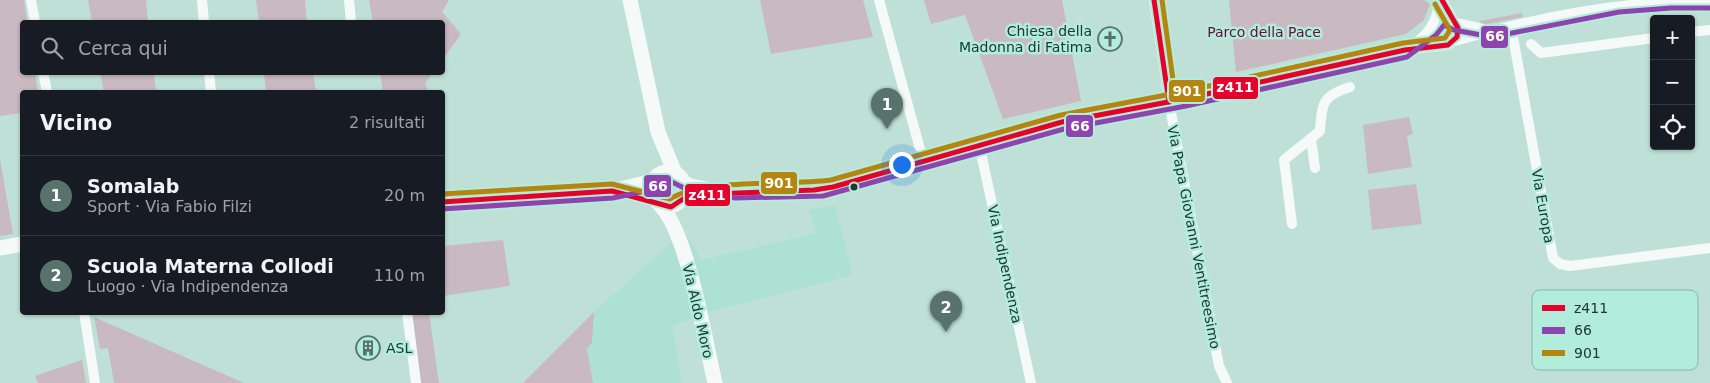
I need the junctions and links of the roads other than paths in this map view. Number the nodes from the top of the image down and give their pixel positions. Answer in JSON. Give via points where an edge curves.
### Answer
{"nodes":[{"id":1,"x":31,"y":0,"type":"edge"},
{"id":2,"x":202,"y":0,"type":"edge"},
{"id":3,"x":349,"y":0,"type":"edge"},
{"id":4,"x":630,"y":0,"type":"edge"},
{"id":5,"x":879,"y":0,"type":"edge"},
{"id":6,"x":1154,"y":0,"type":"edge"},
{"id":7,"x":1440,"y":0,"type":"edge"},
{"id":8,"x":1710,"y":1,"type":"edge"},
{"id":9,"x":35,"y":20,"type":"edge"},
{"id":10,"x":204,"y":20,"type":"edge"},
{"id":11,"x":351,"y":20,"type":"edge"},
{"id":12,"x":1454,"y":22,"type":"junction"},
{"id":13,"x":1433,"y":26,"type":"junction"},
{"id":14,"x":1511,"y":26,"type":"junction"},
{"id":15,"x":1491,"y":30,"type":"junction"},
{"id":16,"x":1710,"y":30,"type":"edge"},
{"id":17,"x":1621,"y":31,"type":"dead end"},
{"id":18,"x":1695,"y":32,"type":"edge"},
{"id":19,"x":1650,"y":38,"type":"edge"},
{"id":20,"x":1455,"y":41,"type":"junction"},
{"id":21,"x":1622,"y":42,"type":"junction"},
{"id":22,"x":1440,"y":44,"type":"junction"},
{"id":23,"x":1531,"y":44,"type":"dead end"},
{"id":24,"x":1406,"y":50,"type":"junction"},
{"id":25,"x":44,"y":75,"type":"edge"},
{"id":26,"x":209,"y":75,"type":"edge"},
{"id":27,"x":1350,"y":87,"type":"dead end"},
{"id":28,"x":47,"y":90,"type":"edge"},
{"id":29,"x":212,"y":90,"type":"edge"},
{"id":30,"x":1169,"y":102,"type":"junction"},
{"id":31,"x":658,"y":132,"type":"junction"},
{"id":32,"x":1311,"y":139,"type":"junction"},
{"id":33,"x":979,"y":144,"type":"junction"},
{"id":34,"x":923,"y":160,"type":"junction"},
{"id":35,"x":1315,"y":168,"type":"dead end"},
{"id":36,"x":678,"y":176,"type":"junction"},
{"id":37,"x":654,"y":179,"type":"junction"},
{"id":38,"x":612,"y":191,"type":"junction"},
{"id":39,"x":736,"y":191,"type":"junction"},
{"id":40,"x":683,"y":200,"type":"junction"},
{"id":41,"x":445,"y":202,"type":"edge"},
{"id":42,"x":658,"y":204,"type":"junction"},
{"id":43,"x":1292,"y":224,"type":"dead end"},
{"id":44,"x":681,"y":240,"type":"junction"},
{"id":45,"x":20,"y":244,"type":"edge"},
{"id":46,"x":0,"y":248,"type":"edge"},
{"id":47,"x":1710,"y":248,"type":"edge"},
{"id":48,"x":84,"y":315,"type":"edge"},
{"id":49,"x":406,"y":315,"type":"edge"},
{"id":50,"x":95,"y":383,"type":"edge"},
{"id":51,"x":416,"y":383,"type":"edge"},
{"id":52,"x":715,"y":383,"type":"edge"},
{"id":53,"x":1030,"y":383,"type":"edge"},
{"id":54,"x":1226,"y":383,"type":"edge"}],
"edges":[{"from":1,"to":9,"type":"street"},
{"from":2,"to":10,"type":"street"},
{"from":3,"to":11,"type":"street"},
{"from":4,"to":31,"type":"street"},
{"from":5,"to":34,"type":"street"},
{"from":6,"to":30,"type":"street","name":"Via Papa Giovanni Ventitreesimo"},
{"from":7,"to":12,"type":"street"},
{"from":7,"to":13,"type":"street"},
{"from":8,"to":14,"type":"street","via":[[1671,0],[1618,5]]},
{"from":12,"to":13,"type":"street","via":[[1444,17]]},
{"from":12,"to":15,"type":"street"},
{"from":12,"to":20,"type":"street","via":[[1458,32]]},
{"from":13,"to":22,"type":"street","via":[[1433,39]]},
{"from":13,"to":24,"type":"street"},
{"from":14,"to":15,"type":"street"},
{"from":14,"to":47,"type":"street","name":"Via Europa","via":[[1553,258],[1570,266]]},
{"from":15,"to":20,"type":"street"},
{"from":16,"to":18,"type":"street"},
{"from":17,"to":21,"type":"street"},
{"from":19,"to":21,"type":"street"},
{"from":20,"to":22,"type":"street","via":[[1448,45]]},
{"from":21,"to":23,"type":"street","via":[[1541,53]]},
{"from":22,"to":24,"type":"street"},
{"from":24,"to":30,"type":"street"},
{"from":25,"to":28,"type":"street"},
{"from":26,"to":29,"type":"street"},
{"from":27,"to":32,"type":"street","via":[[1328,97],[1322,106],[1320,131]]},
{"from":30,"to":33,"type":"street","via":[[1078,118]]},
{"from":30,"to":54,"type":"street","name":"Via Papa Giovanni Ventitreesimo","via":[[1219,366]]},
{"from":31,"to":36,"type":"street"},
{"from":31,"to":37,"type":"street"},
{"from":32,"to":35,"type":"street"},
{"from":32,"to":43,"type":"street","via":[[1284,160]]},
{"from":33,"to":34,"type":"street"},
{"from":33,"to":53,"type":"street","name":"Via Indipendenza"},
{"from":34,"to":39,"type":"street","via":[[822,189]]},
{"from":36,"to":37,"type":"street","via":[[666,172]]},
{"from":36,"to":39,"type":"street","via":[[701,186]]},
{"from":36,"to":40,"type":"street","via":[[685,188]]},
{"from":37,"to":38,"type":"street"},
{"from":37,"to":42,"type":"street","via":[[651,192]]},
{"from":38,"to":41,"type":"street"},
{"from":38,"to":42,"type":"street"},
{"from":39,"to":40,"type":"street"},
{"from":40,"to":42,"type":"street","via":[[671,206]]},
{"from":40,"to":44,"type":"street","name":"Via Aldo Moro"},
{"from":42,"to":44,"type":"street","name":"Via Aldo Moro","via":[[670,216]]},
{"from":44,"to":52,"type":"street","name":"Via Aldo Moro"},
{"from":45,"to":46,"type":"street"},
{"from":48,"to":50,"type":"street"},
{"from":49,"to":51,"type":"street"}]}
